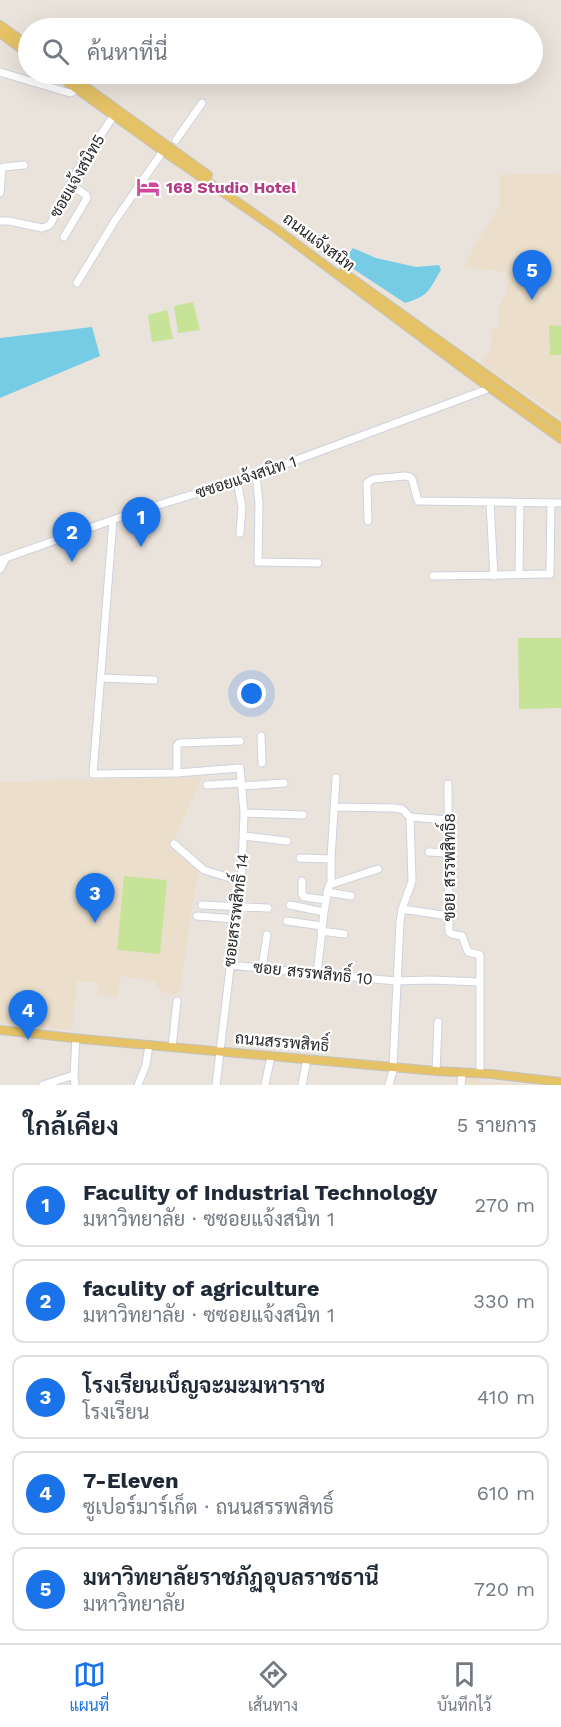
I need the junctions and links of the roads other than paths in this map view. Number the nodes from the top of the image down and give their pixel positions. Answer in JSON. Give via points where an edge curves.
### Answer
{"nodes":[{"id":1,"x":0,"y":25,"type":"edge"},
{"id":2,"x":0,"y":33,"type":"edge"},
{"id":3,"x":18,"y":38,"type":"edge"},
{"id":4,"x":18,"y":46,"type":"edge"},
{"id":5,"x":0,"y":72,"type":"edge"},
{"id":6,"x":18,"y":77,"type":"edge"},
{"id":7,"x":40,"y":84,"type":"edge"},
{"id":8,"x":71,"y":84,"type":"edge"},
{"id":9,"x":82,"y":84,"type":"edge"},
{"id":10,"x":78,"y":89,"type":"junction"},
{"id":11,"x":202,"y":103,"type":"dead end"},
{"id":12,"x":114,"y":115,"type":"junction"},
{"id":13,"x":176,"y":140,"type":"dead end"},
{"id":14,"x":163,"y":151,"type":"junction"},
{"id":15,"x":24,"y":165,"type":"dead end"},
{"id":16,"x":1,"y":179,"type":"edge"},
{"id":17,"x":70,"y":184,"type":"junction"},
{"id":18,"x":0,"y":194,"type":"edge"},
{"id":19,"x":0,"y":221,"type":"edge"},
{"id":20,"x":64,"y":237,"type":"dead end"},
{"id":21,"x":77,"y":283,"type":"dead end"},
{"id":22,"x":488,"y":386,"type":"junction"},
{"id":23,"x":561,"y":428,"type":"edge"},
{"id":24,"x":561,"y":439,"type":"edge"},
{"id":25,"x":256,"y":476,"type":"junction"},
{"id":26,"x":237,"y":480,"type":"junction"},
{"id":27,"x":490,"y":503,"type":"junction"},
{"id":28,"x":520,"y":503,"type":"junction"},
{"id":29,"x":551,"y":503,"type":"junction"},
{"id":30,"x":561,"y":503,"type":"edge"},
{"id":31,"x":113,"y":520,"type":"junction"},
{"id":32,"x":368,"y":521,"type":"dead end"},
{"id":33,"x":240,"y":533,"type":"dead end"},
{"id":34,"x":3,"y":559,"type":"edge"},
{"id":35,"x":318,"y":563,"type":"dead end"},
{"id":36,"x":0,"y":569,"type":"edge"},
{"id":37,"x":519,"y":575,"type":"junction"},
{"id":38,"x":433,"y":576,"type":"dead end"},
{"id":39,"x":494,"y":576,"type":"junction"},
{"id":40,"x":100,"y":678,"type":"junction"},
{"id":41,"x":154,"y":680,"type":"dead end"},
{"id":42,"x":261,"y":736,"type":"dead end"},
{"id":43,"x":240,"y":741,"type":"dead end"},
{"id":44,"x":262,"y":763,"type":"dead end"},
{"id":45,"x":177,"y":773,"type":"junction"},
{"id":46,"x":336,"y":778,"type":"dead end"},
{"id":47,"x":284,"y":783,"type":"dead end"},
{"id":48,"x":448,"y":784,"type":"dead end"},
{"id":49,"x":207,"y":785,"type":"dead end"},
{"id":50,"x":241,"y":785,"type":"junction"},
{"id":51,"x":334,"y":807,"type":"junction"},
{"id":52,"x":244,"y":813,"type":"junction"},
{"id":53,"x":303,"y":815,"type":"dead end"},
{"id":54,"x":410,"y":817,"type":"junction"},
{"id":55,"x":448,"y":820,"type":"junction"},
{"id":56,"x":244,"y":836,"type":"junction"},
{"id":57,"x":287,"y":841,"type":"dead end"},
{"id":58,"x":174,"y":844,"type":"dead end"},
{"id":59,"x":429,"y":852,"type":"dead end"},
{"id":60,"x":449,"y":853,"type":"junction"},
{"id":61,"x":300,"y":858,"type":"dead end"},
{"id":62,"x":331,"y":859,"type":"junction"},
{"id":63,"x":378,"y":869,"type":"dead end"},
{"id":64,"x":240,"y":881,"type":"junction"},
{"id":65,"x":302,"y":881,"type":"dead end"},
{"id":66,"x":331,"y":883,"type":"junction"},
{"id":67,"x":326,"y":896,"type":"junction"},
{"id":68,"x":351,"y":896,"type":"dead end"},
{"id":69,"x":202,"y":905,"type":"dead end"},
{"id":70,"x":290,"y":905,"type":"dead end"},
{"id":71,"x":237,"y":907,"type":"junction"},
{"id":72,"x":268,"y":908,"type":"dead end"},
{"id":73,"x":402,"y":909,"type":"junction"},
{"id":74,"x":324,"y":912,"type":"junction"},
{"id":75,"x":197,"y":916,"type":"dead end"},
{"id":76,"x":449,"y":916,"type":"junction"},
{"id":77,"x":236,"y":919,"type":"junction"},
{"id":78,"x":287,"y":921,"type":"dead end"},
{"id":79,"x":322,"y":928,"type":"junction"},
{"id":80,"x":344,"y":934,"type":"dead end"},
{"id":81,"x":267,"y":935,"type":"dead end"},
{"id":82,"x":229,"y":965,"type":"junction"},
{"id":83,"x":262,"y":968,"type":"junction"},
{"id":84,"x":317,"y":974,"type":"junction"},
{"id":85,"x":396,"y":981,"type":"junction"},
{"id":86,"x":480,"y":982,"type":"junction"},
{"id":87,"x":177,"y":1001,"type":"dead end"},
{"id":88,"x":438,"y":1022,"type":"dead end"},
{"id":89,"x":0,"y":1030,"type":"edge"},
{"id":90,"x":76,"y":1038,"type":"junction"},
{"id":91,"x":149,"y":1045,"type":"junction"},
{"id":92,"x":172,"y":1047,"type":"junction"},
{"id":93,"x":220,"y":1051,"type":"junction"},
{"id":94,"x":271,"y":1056,"type":"junction"},
{"id":95,"x":307,"y":1059,"type":"junction"},
{"id":96,"x":393,"y":1067,"type":"junction"},
{"id":97,"x":436,"y":1071,"type":"junction"},
{"id":98,"x":462,"y":1073,"type":"junction"},
{"id":99,"x":480,"y":1073,"type":"junction"},
{"id":100,"x":74,"y":1075,"type":"junction"},
{"id":101,"x":561,"y":1082,"type":"edge"},
{"id":102,"x":44,"y":1085,"type":"edge"},
{"id":103,"x":75,"y":1085,"type":"edge"},
{"id":104,"x":138,"y":1085,"type":"edge"},
{"id":105,"x":216,"y":1085,"type":"edge"},
{"id":106,"x":265,"y":1085,"type":"edge"},
{"id":107,"x":302,"y":1085,"type":"edge"},
{"id":108,"x":389,"y":1085,"type":"edge"},
{"id":109,"x":461,"y":1085,"type":"edge"}],
"edges":[{"from":1,"to":3,"type":"main road"},
{"from":2,"to":4,"type":"main road"},
{"from":5,"to":6,"type":"street"},
{"from":7,"to":10,"type":"street","via":[[70,93]]},
{"from":8,"to":10,"type":"main road","name":"ถนนแจ้งสนิท"},
{"from":9,"to":23,"type":"main road","name":"ถนนแจ้งสนิท"},
{"from":10,"to":12,"type":"main road","name":"ถนนแจ้งสนิท"},
{"from":11,"to":13,"type":"street"},
{"from":12,"to":14,"type":"main road","name":"ถนนแจ้งสนิท"},
{"from":12,"to":17,"type":"street","name":"ซอยแจ้งสนิท5"},
{"from":14,"to":21,"type":"street"},
{"from":14,"to":22,"type":"main road","name":"ถนนแจ้งสนิท","via":[[275,228]]},
{"from":15,"to":16,"type":"street","via":[[4,167]]},
{"from":16,"to":18,"type":"street"},
{"from":17,"to":19,"type":"street","name":"ซอยแจ้งสนิท5","via":[[48,226]]},
{"from":17,"to":20,"type":"street","via":[[87,198]]},
{"from":22,"to":24,"type":"main road","name":"ถนนแจ้งสนิท"},
{"from":22,"to":25,"type":"street","name":"ซซอยแจ้งสนิท 1"},
{"from":25,"to":26,"type":"street","name":"ซซอยแจ้งสนิท 1"},
{"from":25,"to":35,"type":"street","via":[[258,562]]},
{"from":26,"to":31,"type":"street","name":"ซซอยแจ้งสนิท 1"},
{"from":26,"to":33,"type":"street","via":[[242,507]]},
{"from":27,"to":28,"type":"street"},
{"from":27,"to":32,"type":"street","via":[[418,501],[410,477],[373,479],[367,483]]},
{"from":27,"to":39,"type":"street"},
{"from":28,"to":29,"type":"street"},
{"from":28,"to":37,"type":"street"},
{"from":29,"to":30,"type":"street"},
{"from":29,"to":37,"type":"street","via":[[550,574]]},
{"from":31,"to":34,"type":"street","name":"ซซอยแจ้งสนิท 1"},
{"from":31,"to":40,"type":"street"},
{"from":34,"to":36,"type":"street"},
{"from":37,"to":39,"type":"street"},
{"from":38,"to":39,"type":"street"},
{"from":40,"to":41,"type":"street"},
{"from":40,"to":45,"type":"street","via":[[93,774]]},
{"from":42,"to":44,"type":"street"},
{"from":43,"to":45,"type":"street","via":[[179,743]]},
{"from":45,"to":50,"type":"street","name":"ซอยสรรพสิทธิ์ 14","via":[[240,768]]},
{"from":46,"to":51,"type":"street"},
{"from":47,"to":50,"type":"street"},
{"from":48,"to":55,"type":"street","name":"ซอย สรรพสิทธิ์8"},
{"from":49,"to":50,"type":"street"},
{"from":50,"to":52,"type":"street","name":"ซอยสรรพสิทธิ์ 14"},
{"from":51,"to":54,"type":"street","via":[[402,809]]},
{"from":51,"to":62,"type":"street"},
{"from":52,"to":53,"type":"street"},
{"from":52,"to":56,"type":"street","name":"ซอยสรรพสิทธิ์ 14"},
{"from":54,"to":55,"type":"street"},
{"from":54,"to":73,"type":"street","name":"ซอย สรรพสิทธิ์ 10","via":[[412,881]]},
{"from":55,"to":60,"type":"street","name":"ซอย สรรพสิทธิ์8"},
{"from":56,"to":57,"type":"street"},
{"from":56,"to":64,"type":"street","name":"ซอยสรรพสิทธิ์ 14"},
{"from":58,"to":64,"type":"street","via":[[204,870]]},
{"from":59,"to":60,"type":"street"},
{"from":60,"to":76,"type":"street","name":"ซอย สรรพสิทธิ์8"},
{"from":61,"to":62,"type":"street"},
{"from":62,"to":66,"type":"street"},
{"from":63,"to":66,"type":"street"},
{"from":64,"to":71,"type":"street","name":"ซอยสรรพสิทธิ์ 14"},
{"from":65,"to":67,"type":"street","via":[[304,897]]},
{"from":66,"to":67,"type":"street"},
{"from":67,"to":68,"type":"street"},
{"from":67,"to":74,"type":"street"},
{"from":69,"to":71,"type":"street"},
{"from":70,"to":74,"type":"street"},
{"from":71,"to":72,"type":"street"},
{"from":71,"to":77,"type":"street","name":"ซอยสรรพสิทธิ์ 14"},
{"from":73,"to":76,"type":"street"},
{"from":73,"to":85,"type":"street","name":"ซอย สรรพสิทธิ์ 10"},
{"from":74,"to":79,"type":"street"},
{"from":75,"to":77,"type":"street"},
{"from":76,"to":86,"type":"street","name":"ซอย สรรพสิทธิ์8","via":[[449,932],[462,936],[468,952],[480,954]]},
{"from":77,"to":82,"type":"street","name":"ซอยสรรพสิทธิ์ 14"},
{"from":78,"to":79,"type":"street"},
{"from":79,"to":80,"type":"street"},
{"from":79,"to":84,"type":"street"},
{"from":81,"to":83,"type":"street"},
{"from":82,"to":83,"type":"street","name":"ซอย สรรพสิทธิ์ 10"},
{"from":82,"to":93,"type":"street","name":"ซอยสรรพสิทธิ์ 14"},
{"from":83,"to":84,"type":"street","name":"ซอย สรรพสิทธิ์ 10"},
{"from":84,"to":85,"type":"street","name":"ซอย สรรพสิทธิ์ 10"},
{"from":85,"to":86,"type":"street","name":"ซอย สรรพสิทธิ์ 10"},
{"from":85,"to":96,"type":"street","name":"ซอย สรรพสิทธิ์ 10"},
{"from":86,"to":99,"type":"street","name":"ซอย สรรพสิทธิ์8"},
{"from":87,"to":92,"type":"street"},
{"from":88,"to":97,"type":"street"},
{"from":89,"to":90,"type":"main road","name":"ถนนสรรพสิทธิ์"},
{"from":90,"to":91,"type":"main road","name":"ถนนสรรพสิทธิ์"},
{"from":90,"to":100,"type":"street"},
{"from":91,"to":92,"type":"main road","name":"ถนนสรรพสิทธิ์"},
{"from":91,"to":104,"type":"street"},
{"from":92,"to":93,"type":"main road","name":"ถนนสรรพสิทธิ์"},
{"from":93,"to":94,"type":"main road","name":"ถนนสรรพสิทธิ์"},
{"from":93,"to":105,"type":"street","name":"ซอยสรรพสิทธิ์ 14"},
{"from":94,"to":95,"type":"main road","name":"ถนนสรรพสิทธิ์"},
{"from":94,"to":106,"type":"street"},
{"from":95,"to":96,"type":"main road","name":"ถนนสรรพสิทธิ์"},
{"from":95,"to":107,"type":"street"},
{"from":96,"to":97,"type":"main road","name":"ถนนสรรพสิทธิ์"},
{"from":96,"to":108,"type":"street","name":"ซอย สรรพสิทธิ์ 10"},
{"from":97,"to":98,"type":"main road","name":"ถนนสรรพสิทธิ์"},
{"from":98,"to":99,"type":"main road","name":"ถนนสรรพสิทธิ์"},
{"from":98,"to":109,"type":"street"},
{"from":99,"to":101,"type":"main road","name":"ถนนสรรพสิทธิ์"},
{"from":100,"to":102,"type":"street"},
{"from":100,"to":103,"type":"street"}]}
